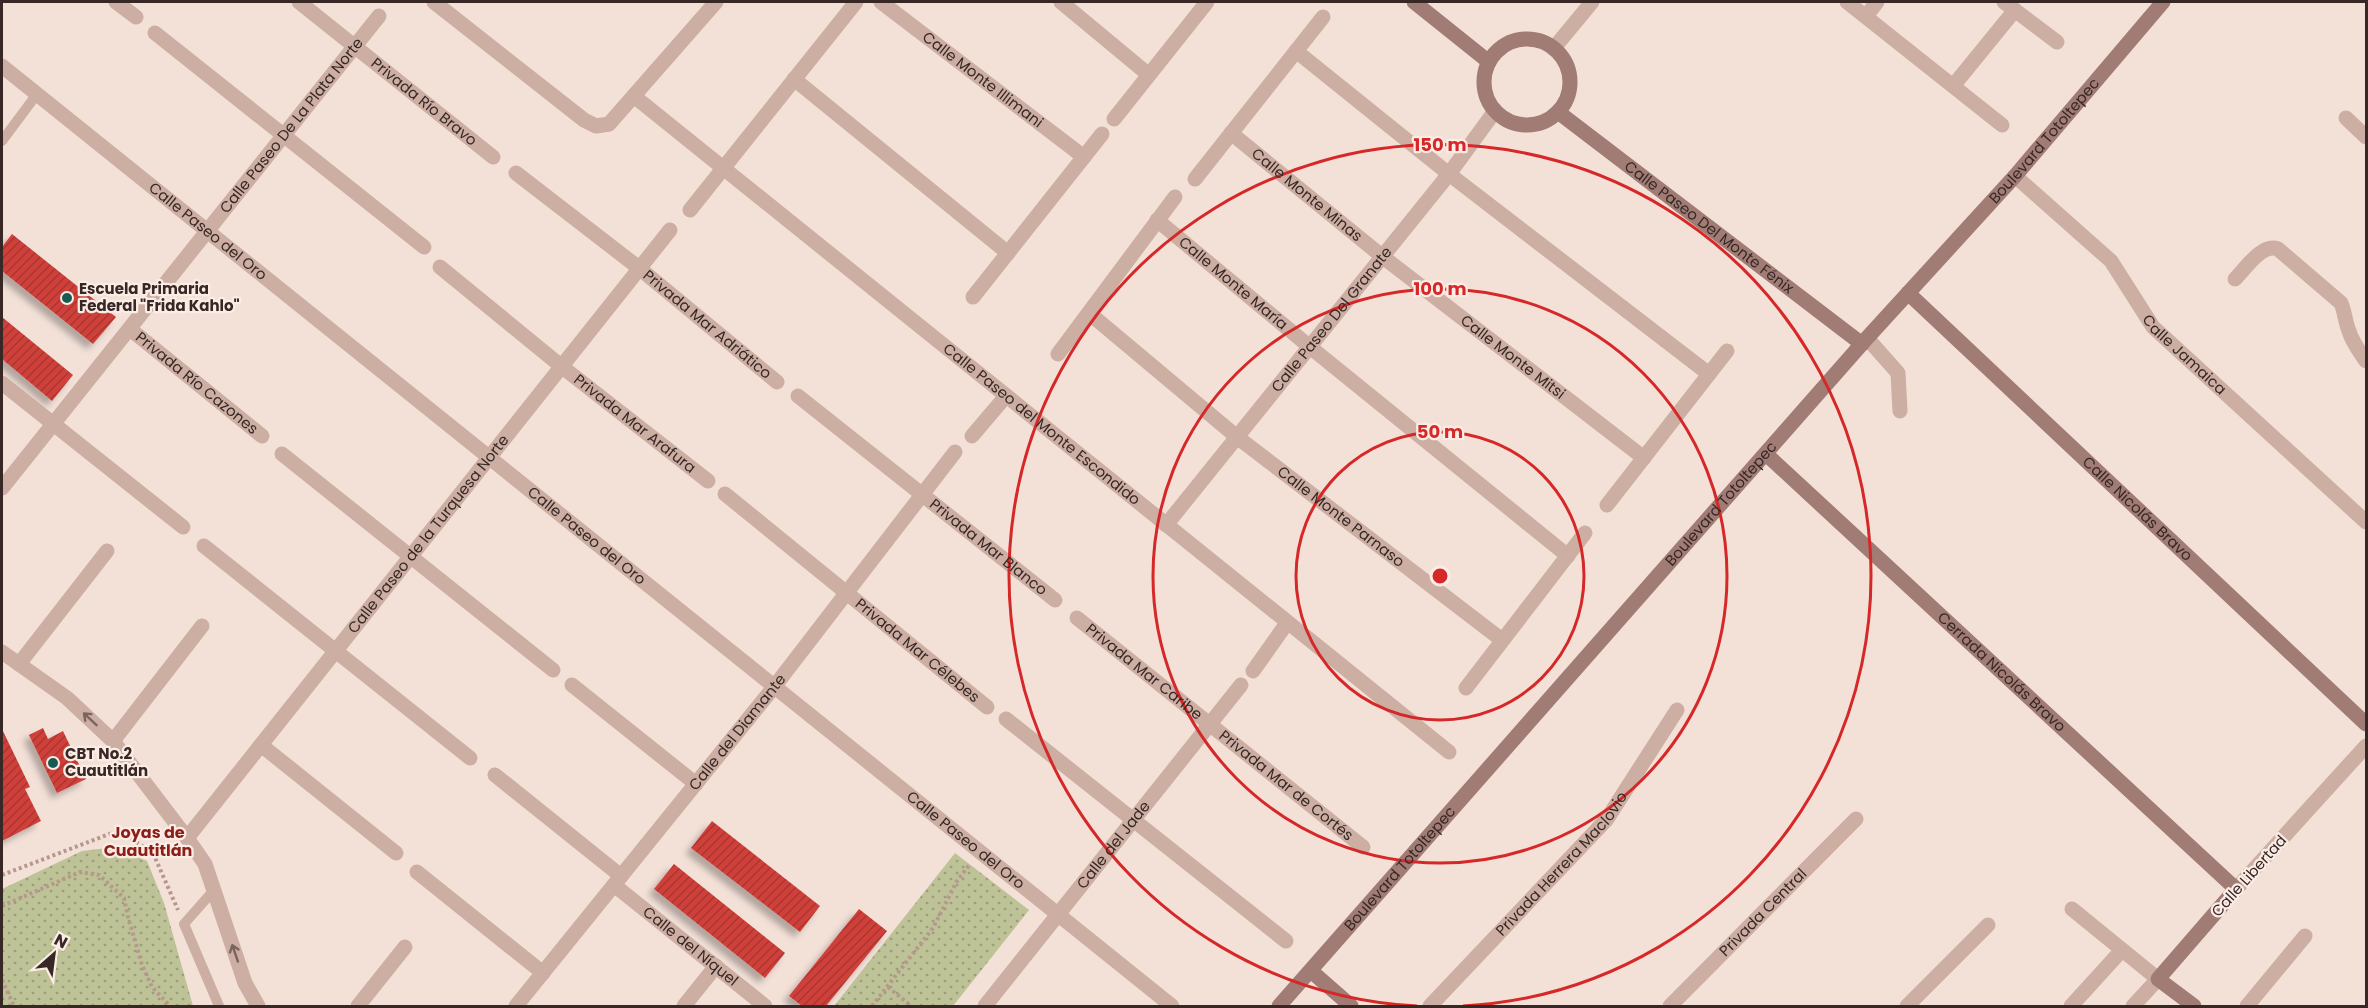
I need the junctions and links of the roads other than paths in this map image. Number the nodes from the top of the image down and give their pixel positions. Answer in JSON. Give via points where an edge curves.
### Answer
{"nodes":[{"id":1,"x":116,"y":2,"type":"edge"},
{"id":2,"x":299,"y":2,"type":"edge"},
{"id":3,"x":434,"y":2,"type":"edge"},
{"id":4,"x":716,"y":2,"type":"edge"},
{"id":5,"x":856,"y":2,"type":"edge"},
{"id":6,"x":881,"y":2,"type":"edge"},
{"id":7,"x":1061,"y":2,"type":"edge"},
{"id":8,"x":1207,"y":2,"type":"edge"},
{"id":9,"x":1414,"y":2,"type":"edge"},
{"id":10,"x":1592,"y":2,"type":"edge"},
{"id":11,"x":1847,"y":2,"type":"edge"},
{"id":12,"x":1877,"y":2,"type":"edge"},
{"id":13,"x":2163,"y":2,"type":"edge"},
{"id":14,"x":2010,"y":6,"type":"edge"},
{"id":15,"x":380,"y":16,"type":"dead end"},
{"id":16,"x":1866,"y":16,"type":"junction"},
{"id":17,"x":136,"y":17,"type":"dead end"},
{"id":18,"x":1323,"y":17,"type":"dead end"},
{"id":19,"x":156,"y":33,"type":"dead end"},
{"id":20,"x":2057,"y":42,"type":"dead end"},
{"id":21,"x":355,"y":47,"type":"junction"},
{"id":22,"x":1554,"y":48,"type":"junction"},
{"id":23,"x":1296,"y":51,"type":"junction"},
{"id":24,"x":1489,"y":62,"type":"junction"},
{"id":25,"x":2,"y":66,"type":"edge"},
{"id":26,"x":1149,"y":75,"type":"junction"},
{"id":27,"x":794,"y":79,"type":"junction"},
{"id":28,"x":1953,"y":86,"type":"junction"},
{"id":29,"x":37,"y":94,"type":"junction"},
{"id":30,"x":635,"y":97,"type":"junction"},
{"id":31,"x":1495,"y":111,"type":"junction"},
{"id":32,"x":1558,"y":112,"type":"junction"},
{"id":33,"x":2346,"y":118,"type":"dead end"},
{"id":34,"x":1114,"y":119,"type":"dead end"},
{"id":35,"x":2002,"y":125,"type":"dead end"},
{"id":36,"x":1231,"y":133,"type":"junction"},
{"id":37,"x":1102,"y":134,"type":"dead end"},
{"id":38,"x":283,"y":135,"type":"junction"},
{"id":39,"x":2367,"y":137,"type":"edge"},
{"id":40,"x":2,"y":141,"type":"edge"},
{"id":41,"x":493,"y":157,"type":"dead end"},
{"id":42,"x":1083,"y":158,"type":"junction"},
{"id":43,"x":723,"y":167,"type":"junction"},
{"id":44,"x":516,"y":173,"type":"dead end"},
{"id":45,"x":1449,"y":174,"type":"junction"},
{"id":46,"x":2015,"y":176,"type":"junction"},
{"id":47,"x":1195,"y":179,"type":"dead end"},
{"id":48,"x":1175,"y":197,"type":"dead end"},
{"id":49,"x":690,"y":210,"type":"dead end"},
{"id":50,"x":1157,"y":220,"type":"junction"},
{"id":51,"x":670,"y":230,"type":"dead end"},
{"id":52,"x":207,"y":232,"type":"junction"},
{"id":53,"x":424,"y":247,"type":"dead end"},
{"id":54,"x":1008,"y":253,"type":"junction"},
{"id":55,"x":1383,"y":257,"type":"junction"},
{"id":56,"x":440,"y":267,"type":"dead end"},
{"id":57,"x":639,"y":268,"type":"junction"},
{"id":58,"x":2235,"y":279,"type":"dead end"},
{"id":59,"x":1908,"y":292,"type":"junction"},
{"id":60,"x":973,"y":297,"type":"dead end"},
{"id":61,"x":1089,"y":313,"type":"junction"},
{"id":62,"x":130,"y":329,"type":"junction"},
{"id":63,"x":1864,"y":341,"type":"junction"},
{"id":64,"x":1310,"y":347,"type":"junction"},
{"id":65,"x":1727,"y":351,"type":"dead end"},
{"id":66,"x":1058,"y":354,"type":"dead end"},
{"id":67,"x":2367,"y":361,"type":"edge"},
{"id":68,"x":561,"y":366,"type":"junction"},
{"id":69,"x":1709,"y":374,"type":"junction"},
{"id":70,"x":777,"y":382,"type":"dead end"},
{"id":71,"x":2,"y":383,"type":"edge"},
{"id":72,"x":798,"y":396,"type":"dead end"},
{"id":73,"x":1006,"y":396,"type":"junction"},
{"id":74,"x":1900,"y":411,"type":"dead end"},
{"id":75,"x":53,"y":424,"type":"junction"},
{"id":76,"x":262,"y":436,"type":"dead end"},
{"id":77,"x":972,"y":436,"type":"dead end"},
{"id":78,"x":1237,"y":437,"type":"junction"},
{"id":79,"x":955,"y":452,"type":"dead end"},
{"id":80,"x":282,"y":454,"type":"dead end"},
{"id":81,"x":1766,"y":454,"type":"junction"},
{"id":82,"x":1644,"y":458,"type":"junction"},
{"id":83,"x":488,"y":459,"type":"junction"},
{"id":84,"x":708,"y":481,"type":"dead end"},
{"id":85,"x":2,"y":488,"type":"edge"},
{"id":86,"x":724,"y":494,"type":"dead end"},
{"id":87,"x":922,"y":495,"type":"junction"},
{"id":88,"x":1606,"y":505,"type":"dead end"},
{"id":89,"x":2367,"y":522,"type":"edge"},
{"id":90,"x":1166,"y":525,"type":"junction"},
{"id":91,"x":183,"y":527,"type":"dead end"},
{"id":92,"x":1585,"y":533,"type":"dead end"},
{"id":93,"x":204,"y":546,"type":"dead end"},
{"id":94,"x":107,"y":551,"type":"dead end"},
{"id":95,"x":1568,"y":556,"type":"junction"},
{"id":96,"x":410,"y":557,"type":"junction"},
{"id":97,"x":847,"y":592,"type":"junction"},
{"id":98,"x":1055,"y":600,"type":"dead end"},
{"id":99,"x":1077,"y":618,"type":"dead end"},
{"id":100,"x":1287,"y":623,"type":"junction"},
{"id":101,"x":202,"y":626,"type":"dead end"},
{"id":102,"x":1502,"y":640,"type":"junction"},
{"id":103,"x":335,"y":651,"type":"junction"},
{"id":104,"x":2,"y":652,"type":"edge"},
{"id":105,"x":19,"y":664,"type":"junction"},
{"id":106,"x":553,"y":670,"type":"dead end"},
{"id":107,"x":1253,"y":671,"type":"dead end"},
{"id":108,"x":572,"y":685,"type":"dead end"},
{"id":109,"x":1241,"y":686,"type":"dead end"},
{"id":110,"x":774,"y":687,"type":"junction"},
{"id":111,"x":1466,"y":688,"type":"dead end"},
{"id":112,"x":987,"y":707,"type":"dead end"},
{"id":113,"x":1677,"y":710,"type":"dead end"},
{"id":114,"x":1006,"y":719,"type":"dead end"},
{"id":115,"x":2367,"y":724,"type":"edge"},
{"id":116,"x":1209,"y":726,"type":"junction"},
{"id":117,"x":113,"y":741,"type":"junction"},
{"id":118,"x":261,"y":745,"type":"junction"},
{"id":119,"x":2367,"y":746,"type":"edge"},
{"id":120,"x":1449,"y":752,"type":"dead end"},
{"id":121,"x":470,"y":758,"type":"dead end"},
{"id":122,"x":495,"y":775,"type":"dead end"},
{"id":123,"x":696,"y":784,"type":"junction"},
{"id":124,"x":1856,"y":819,"type":"dead end"},
{"id":125,"x":1132,"y":821,"type":"junction"},
{"id":126,"x":187,"y":838,"type":"junction"},
{"id":127,"x":1363,"y":847,"type":"dead end"},
{"id":128,"x":396,"y":853,"type":"dead end"},
{"id":129,"x":417,"y":872,"type":"dead end"},
{"id":130,"x":618,"y":880,"type":"junction"},
{"id":131,"x":2236,"y":889,"type":"junction"},
{"id":132,"x":213,"y":890,"type":"junction"},
{"id":133,"x":2072,"y":909,"type":"dead end"},
{"id":134,"x":1058,"y":915,"type":"junction"},
{"id":135,"x":1988,"y":925,"type":"dead end"},
{"id":136,"x":2305,"y":936,"type":"dead end"},
{"id":137,"x":1286,"y":941,"type":"dead end"},
{"id":138,"x":405,"y":947,"type":"dead end"},
{"id":139,"x":2122,"y":950,"type":"junction"},
{"id":140,"x":716,"y":966,"type":"junction"},
{"id":141,"x":1311,"y":971,"type":"junction"},
{"id":142,"x":543,"y":973,"type":"junction"},
{"id":143,"x":2158,"y":979,"type":"junction"},
{"id":144,"x":219,"y":1006,"type":"edge"},
{"id":145,"x":258,"y":1006,"type":"edge"},
{"id":146,"x":358,"y":1006,"type":"edge"},
{"id":147,"x":516,"y":1006,"type":"edge"},
{"id":148,"x":684,"y":1006,"type":"edge"},
{"id":149,"x":765,"y":1006,"type":"edge"},
{"id":150,"x":985,"y":1006,"type":"edge"},
{"id":151,"x":1172,"y":1006,"type":"edge"},
{"id":152,"x":1279,"y":1006,"type":"edge"},
{"id":153,"x":1351,"y":1006,"type":"edge"},
{"id":154,"x":1430,"y":1006,"type":"edge"},
{"id":155,"x":1670,"y":1006,"type":"edge"},
{"id":156,"x":1907,"y":1006,"type":"edge"},
{"id":157,"x":2071,"y":1006,"type":"edge"},
{"id":158,"x":2133,"y":1006,"type":"edge"},
{"id":159,"x":2194,"y":1006,"type":"edge"},
{"id":160,"x":2247,"y":1006,"type":"edge"}],
"edges":[{"from":1,"to":17,"type":"street"},
{"from":2,"to":21,"type":"street","name":"Privada Río Bravo"},
{"from":3,"to":30,"type":"street","via":[[596,126],[609,124]]},
{"from":4,"to":30,"type":"street"},
{"from":5,"to":27,"type":"street"},
{"from":6,"to":42,"type":"street","name":"Calle Monte Illimani"},
{"from":7,"to":26,"type":"street"},
{"from":8,"to":26,"type":"street"},
{"from":9,"to":24,"type":"main road"},
{"from":10,"to":22,"type":"street"},
{"from":11,"to":16,"type":"street"},
{"from":12,"to":16,"type":"street"},
{"from":13,"to":46,"type":"main road","name":"Boulevard Totoltepec"},
{"from":14,"to":20,"type":"street"},
{"from":14,"to":28,"type":"street"},
{"from":15,"to":21,"type":"street","name":"Calle Paseo De La Plata Norte"},
{"from":16,"to":28,"type":"street"},
{"from":18,"to":23,"type":"street"},
{"from":19,"to":38,"type":"street"},
{"from":21,"to":38,"type":"street","name":"Calle Paseo De La Plata Norte"},
{"from":21,"to":41,"type":"street","name":"Privada Río Bravo"},
{"from":22,"to":24,"type":"main road","via":[[1531,39],[1518,40],[1496,51]]},
{"from":22,"to":32,"type":"main road","via":[[1564,59],[1570,86]]},
{"from":23,"to":36,"type":"street"},
{"from":23,"to":45,"type":"street"},
{"from":24,"to":31,"type":"main road","via":[[1484,87]]},
{"from":25,"to":29,"type":"street","name":"Calle Paseo del Oro"},
{"from":26,"to":34,"type":"street"},
{"from":27,"to":43,"type":"street"},
{"from":27,"to":54,"type":"street"},
{"from":28,"to":35,"type":"street"},
{"from":29,"to":40,"type":"lane"},
{"from":29,"to":52,"type":"street","name":"Calle Paseo del Oro"},
{"from":30,"to":43,"type":"street","name":"Calle Paseo del Monte Escondido"},
{"from":31,"to":32,"type":"main road","via":[[1506,120],[1527,124],[1547,120]]},
{"from":31,"to":45,"type":"street","name":"Calle Paseo Del Granate"},
{"from":32,"to":63,"type":"main road","name":"Calle Paseo Del Monte Fénix"},
{"from":33,"to":39,"type":"street"},
{"from":36,"to":47,"type":"street"},
{"from":36,"to":55,"type":"street","name":"Calle Monte Minas"},
{"from":37,"to":42,"type":"street"},
{"from":38,"to":52,"type":"street","name":"Calle Paseo De La Plata Norte"},
{"from":38,"to":53,"type":"street"},
{"from":42,"to":54,"type":"street"},
{"from":43,"to":49,"type":"street"},
{"from":43,"to":73,"type":"street","name":"Calle Paseo del Monte Escondido"},
{"from":44,"to":57,"type":"street","name":"Privada Mar Adriático"},
{"from":45,"to":55,"type":"street","name":"Calle Paseo Del Granate"},
{"from":45,"to":69,"type":"street"},
{"from":46,"to":59,"type":"main road","name":"Boulevard Totoltepec"},
{"from":46,"to":89,"type":"street","name":"Calle Jamaica","via":[[2111,261],[2153,327]]},
{"from":48,"to":50,"type":"street"},
{"from":50,"to":61,"type":"street"},
{"from":50,"to":64,"type":"street","name":"Calle Monte María"},
{"from":51,"to":57,"type":"street","name":"Calle Paseo de la Turquesa Norte"},
{"from":52,"to":62,"type":"street","name":"Calle Paseo De La Plata Norte"},
{"from":52,"to":83,"type":"street","name":"Calle Paseo del Oro"},
{"from":54,"to":60,"type":"street"},
{"from":55,"to":64,"type":"street","name":"Calle Paseo Del Granate"},
{"from":55,"to":82,"type":"street","name":"Calle Monte Mitsi"},
{"from":56,"to":68,"type":"street","name":"Privada Mar Arafura"},
{"from":57,"to":68,"type":"street","name":"Calle Paseo de la Turquesa Norte"},
{"from":57,"to":70,"type":"street","name":"Privada Mar Adriático"},
{"from":58,"to":67,"type":"street","via":[[2264,249],[2278,249],[2341,303],[2348,330]]},
{"from":59,"to":63,"type":"main road","name":"Boulevard Totoltepec"},
{"from":59,"to":115,"type":"main road","name":"Calle Nicolás Bravo"},
{"from":61,"to":66,"type":"street"},
{"from":61,"to":78,"type":"street"},
{"from":62,"to":75,"type":"street","name":"Calle Paseo De La Plata Norte"},
{"from":62,"to":76,"type":"street","name":"Privada Río Cazones"},
{"from":63,"to":74,"type":"street","via":[[1898,373]]},
{"from":63,"to":81,"type":"main road","name":"Boulevard Totoltepec"},
{"from":64,"to":78,"type":"street","name":"Calle Paseo Del Granate"},
{"from":64,"to":95,"type":"street"},
{"from":65,"to":69,"type":"street"},
{"from":68,"to":83,"type":"street","name":"Calle Paseo de la Turquesa Norte"},
{"from":68,"to":84,"type":"street","name":"Privada Mar Arafura"},
{"from":69,"to":82,"type":"street"},
{"from":71,"to":75,"type":"street"},
{"from":72,"to":87,"type":"street","name":"Privada Mar Blanco"},
{"from":73,"to":77,"type":"street"},
{"from":73,"to":90,"type":"street","name":"Calle Paseo del Monte Escondido"},
{"from":75,"to":85,"type":"street","name":"Calle Paseo De La Plata Norte"},
{"from":75,"to":91,"type":"street"},
{"from":78,"to":90,"type":"street","name":"Calle Paseo Del Granate"},
{"from":78,"to":102,"type":"street","name":"Calle Monte Parnaso"},
{"from":79,"to":87,"type":"street","name":"Calle del Diamante"},
{"from":80,"to":96,"type":"street"},
{"from":81,"to":131,"type":"main road","name":"Cerrada Nicolás Bravo"},
{"from":81,"to":141,"type":"main road","name":"Boulevard Totoltepec"},
{"from":82,"to":88,"type":"street"},
{"from":83,"to":96,"type":"street","name":"Calle Paseo de la Turquesa Norte"},
{"from":83,"to":110,"type":"street","name":"Calle Paseo del Oro"},
{"from":86,"to":97,"type":"street","name":"Privada Mar Célebes"},
{"from":87,"to":97,"type":"street","name":"Calle del Diamante"},
{"from":87,"to":98,"type":"street","name":"Privada Mar Blanco"},
{"from":90,"to":100,"type":"street","name":"Calle Paseo del Monte Escondido"},
{"from":92,"to":95,"type":"street"},
{"from":93,"to":103,"type":"street"},
{"from":94,"to":105,"type":"street"},
{"from":95,"to":102,"type":"street"},
{"from":96,"to":103,"type":"street","name":"Calle Paseo de la Turquesa Norte"},
{"from":96,"to":106,"type":"street"},
{"from":97,"to":110,"type":"street","name":"Calle del Diamante"},
{"from":97,"to":112,"type":"street","name":"Privada Mar Célebes"},
{"from":99,"to":116,"type":"street","name":"Privada Mar Caribe"},
{"from":100,"to":107,"type":"street"},
{"from":100,"to":120,"type":"street","name":"Calle Paseo del Monte Escondido"},
{"from":101,"to":117,"type":"street"},
{"from":102,"to":111,"type":"street"},
{"from":103,"to":118,"type":"street","name":"Calle Paseo de la Turquesa Norte"},
{"from":103,"to":121,"type":"street"},
{"from":104,"to":105,"type":"street"},
{"from":117,"to":105,"type":"street","one_way":true,"via":[[67,698]]},
{"from":108,"to":123,"type":"street"},
{"from":109,"to":116,"type":"street","name":"Calle del Jade"},
{"from":110,"to":123,"type":"street","name":"Calle del Diamante"},
{"from":110,"to":134,"type":"street","name":"Calle Paseo del Oro"},
{"from":113,"to":154,"type":"street","name":"Privada Herrera Maclovio","via":[[1607,819]]},
{"from":114,"to":125,"type":"street"},
{"from":116,"to":125,"type":"street","name":"Calle del Jade"},
{"from":116,"to":127,"type":"street","name":"Privada Mar de Cortés"},
{"from":117,"to":126,"type":"street"},
{"from":118,"to":126,"type":"street","name":"Calle Paseo de la Turquesa Norte"},
{"from":118,"to":128,"type":"street"},
{"from":119,"to":131,"type":"street","name":"Calle Libertad"},
{"from":122,"to":130,"type":"street","name":"Calle del Níquel"},
{"from":123,"to":130,"type":"street","name":"Calle del Diamante"},
{"from":124,"to":155,"type":"street","name":"Privada Central"},
{"from":125,"to":134,"type":"street","name":"Calle del Jade"},
{"from":125,"to":137,"type":"street"},
{"from":126,"to":132,"type":"street","via":[[205,864]]},
{"from":129,"to":142,"type":"street"},
{"from":130,"to":140,"type":"street","name":"Calle del Níquel"},
{"from":130,"to":142,"type":"street","name":"Calle del Diamante"},
{"from":131,"to":143,"type":"main road","name":"Calle Libertad"},
{"from":132,"to":144,"type":"lane","via":[[184,924]]},
{"from":145,"to":132,"type":"street","one_way":true,"via":[[245,983]]},
{"from":133,"to":139,"type":"street"},
{"from":134,"to":150,"type":"street","name":"Calle del Jade"},
{"from":134,"to":151,"type":"street","name":"Calle Paseo del Oro"},
{"from":135,"to":156,"type":"street"},
{"from":136,"to":160,"type":"street"},
{"from":138,"to":146,"type":"street"},
{"from":139,"to":143,"type":"street"},
{"from":139,"to":157,"type":"street"},
{"from":140,"to":148,"type":"street"},
{"from":140,"to":149,"type":"street","name":"Calle del Níquel"},
{"from":141,"to":152,"type":"main road","name":"Boulevard Totoltepec"},
{"from":141,"to":153,"type":"main road"},
{"from":142,"to":147,"type":"street","name":"Calle del Diamante"},
{"from":143,"to":158,"type":"street","name":"Calle Libertad"},
{"from":143,"to":159,"type":"main road"}]}
